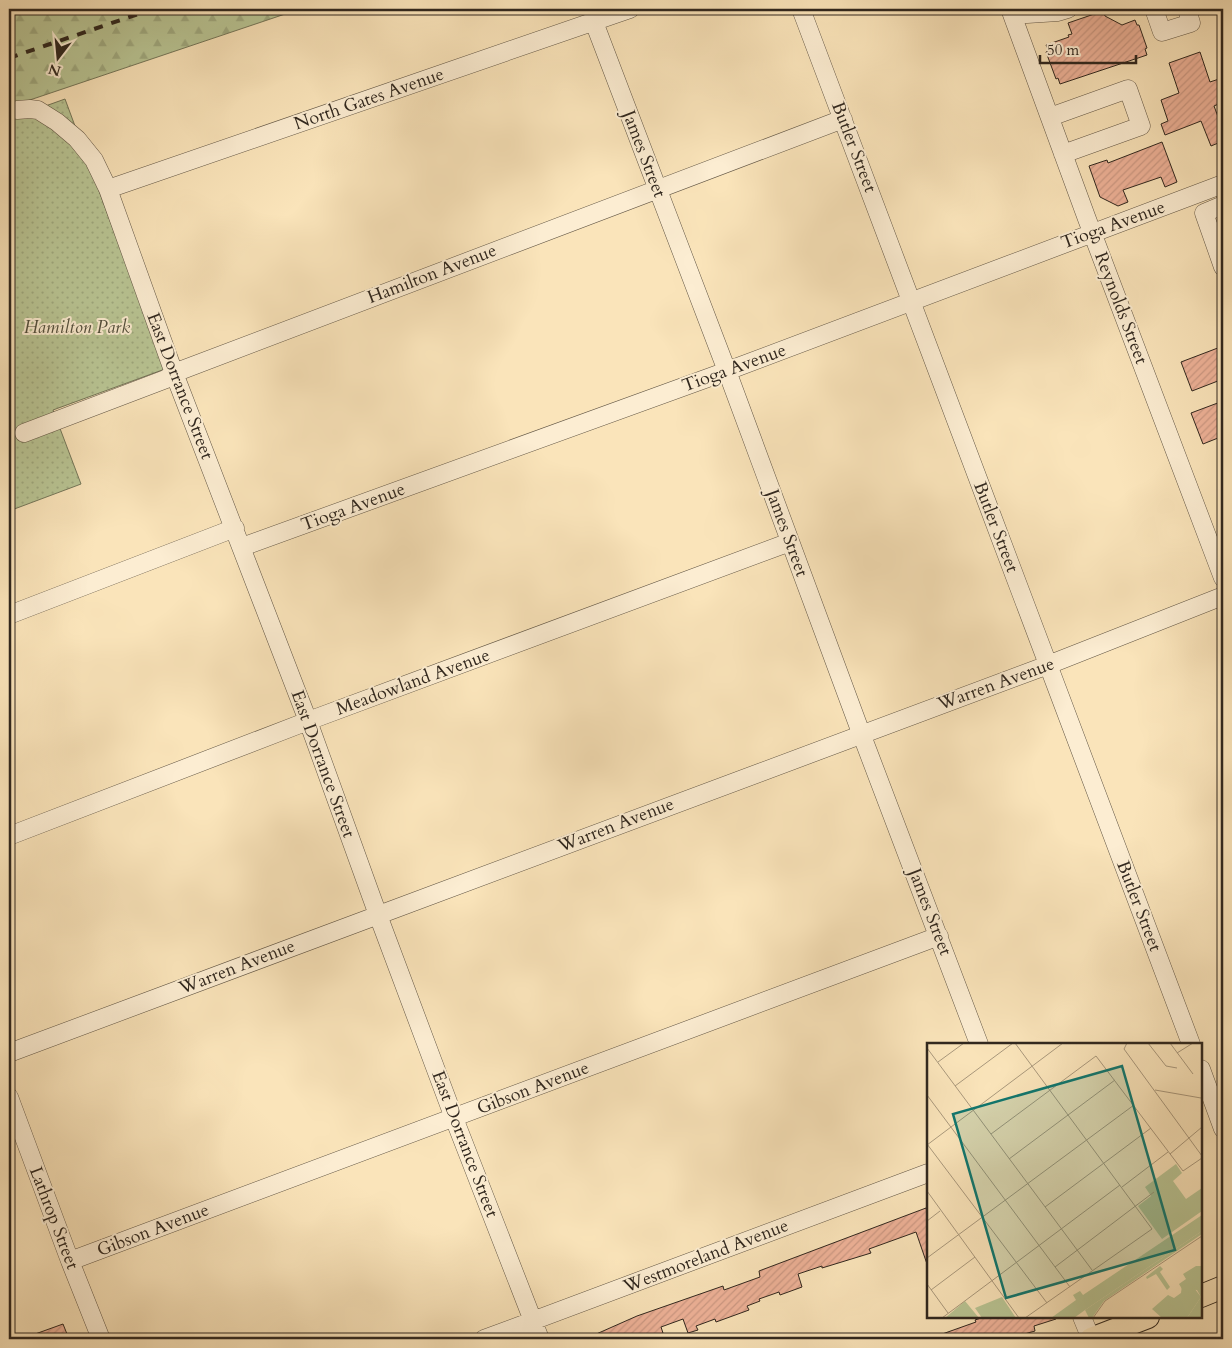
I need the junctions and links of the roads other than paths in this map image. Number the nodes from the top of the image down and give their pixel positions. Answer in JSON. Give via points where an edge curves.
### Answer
{"nodes":[{"id":1,"x":630,"y":9,"type":"edge"},
{"id":2,"x":801,"y":9,"type":"edge"},
{"id":3,"x":1068,"y":9,"type":"edge"},
{"id":4,"x":1154,"y":9,"type":"edge"},
{"id":5,"x":1186,"y":9,"type":"edge"},
{"id":6,"x":1011,"y":12,"type":"edge"},
{"id":7,"x":594,"y":22,"type":"junction"},
{"id":8,"x":17,"y":110,"type":"dead end"},
{"id":9,"x":1050,"y":117,"type":"junction"},
{"id":10,"x":843,"y":119,"type":"junction"},
{"id":11,"x":1064,"y":154,"type":"junction"},
{"id":12,"x":1223,"y":184,"type":"edge"},
{"id":13,"x":108,"y":189,"type":"junction"},
{"id":14,"x":657,"y":189,"type":"junction"},
{"id":15,"x":1223,"y":205,"type":"edge"},
{"id":16,"x":1093,"y":232,"type":"junction"},
{"id":17,"x":1223,"y":267,"type":"edge"},
{"id":18,"x":912,"y":301,"type":"junction"},
{"id":19,"x":727,"y":371,"type":"junction"},
{"id":20,"x":174,"y":373,"type":"junction"},
{"id":21,"x":24,"y":433,"type":"dead end"},
{"id":22,"x":235,"y":528,"type":"junction"},
{"id":23,"x":790,"y":542,"type":"junction"},
{"id":24,"x":242,"y":547,"type":"junction"},
{"id":25,"x":1223,"y":578,"type":"edge"},
{"id":26,"x":1223,"y":596,"type":"edge"},
{"id":27,"x":9,"y":615,"type":"edge"},
{"id":28,"x":1048,"y":665,"type":"junction"},
{"id":29,"x":308,"y":721,"type":"junction"},
{"id":30,"x":861,"y":733,"type":"junction"},
{"id":31,"x":9,"y":836,"type":"edge"},
{"id":32,"x":378,"y":914,"type":"junction"},
{"id":33,"x":939,"y":936,"type":"junction"},
{"id":34,"x":980,"y":1043,"type":"edge"},
{"id":35,"x":1191,"y":1043,"type":"edge"},
{"id":36,"x":9,"y":1053,"type":"edge"},
{"id":37,"x":1202,"y":1072,"type":"edge"},
{"id":38,"x":9,"y":1097,"type":"edge"},
{"id":39,"x":454,"y":1118,"type":"junction"},
{"id":40,"x":1223,"y":1129,"type":"edge"},
{"id":41,"x":927,"y":1173,"type":"edge"},
{"id":42,"x":70,"y":1261,"type":"junction"},
{"id":43,"x":1223,"y":1287,"type":"edge"},
{"id":44,"x":1202,"y":1296,"type":"edge"},
{"id":45,"x":1082,"y":1318,"type":"edge"},
{"id":46,"x":1145,"y":1318,"type":"edge"},
{"id":47,"x":534,"y":1321,"type":"junction"},
{"id":48,"x":101,"y":1339,"type":"edge"},
{"id":49,"x":484,"y":1339,"type":"edge"},
{"id":50,"x":540,"y":1339,"type":"edge"},
{"id":51,"x":1091,"y":1339,"type":"edge"}],
"edges":[{"from":1,"to":7,"type":"street","name":"North Gates Avenue"},
{"from":2,"to":10,"type":"street","name":"Butler Street"},
{"from":3,"to":6,"type":"street"},
{"from":4,"to":5,"type":"street","via":[[1162,32],[1191,23]]},
{"from":6,"to":9,"type":"street","name":"Reynolds Street"},
{"from":7,"to":13,"type":"street","name":"North Gates Avenue"},
{"from":7,"to":14,"type":"street","name":"James Street"},
{"from":8,"to":13,"type":"street","name":"East Dorrance Street","via":[[38,110],[77,139],[94,160]]},
{"from":9,"to":11,"type":"street","name":"Reynolds Street"},
{"from":9,"to":11,"type":"street","via":[[1128,89],[1141,126]]},
{"from":10,"to":14,"type":"street","name":"Hamilton Avenue"},
{"from":10,"to":18,"type":"street","name":"Butler Street"},
{"from":11,"to":16,"type":"street","name":"Reynolds Street"},
{"from":12,"to":16,"type":"street","name":"Tioga Avenue"},
{"from":13,"to":20,"type":"street","name":"East Dorrance Street"},
{"from":14,"to":19,"type":"street","name":"James Street"},
{"from":14,"to":20,"type":"street","name":"Hamilton Avenue"},
{"from":15,"to":17,"type":"street","via":[[1204,213]]},
{"from":16,"to":18,"type":"street","name":"Tioga Avenue"},
{"from":16,"to":25,"type":"street","name":"Reynolds Street"},
{"from":18,"to":19,"type":"street","name":"Tioga Avenue"},
{"from":18,"to":28,"type":"street","name":"Butler Street"},
{"from":19,"to":23,"type":"street","name":"James Street"},
{"from":19,"to":24,"type":"street","name":"Tioga Avenue"},
{"from":20,"to":21,"type":"street","name":"Hamilton Avenue","via":[[166,379]]},
{"from":20,"to":22,"type":"street","name":"East Dorrance Street"},
{"from":22,"to":24,"type":"street","name":"East Dorrance Street"},
{"from":22,"to":27,"type":"street"},
{"from":23,"to":29,"type":"street","name":"Meadowland Avenue"},
{"from":23,"to":30,"type":"street","name":"James Street"},
{"from":24,"to":29,"type":"street","name":"East Dorrance Street"},
{"from":26,"to":28,"type":"street","name":"Warren Avenue"},
{"from":28,"to":30,"type":"street","name":"Warren Avenue"},
{"from":28,"to":35,"type":"street","name":"Butler Street"},
{"from":29,"to":31,"type":"street","name":"Meadowland Avenue"},
{"from":29,"to":32,"type":"street","name":"East Dorrance Street"},
{"from":30,"to":32,"type":"street","name":"Warren Avenue"},
{"from":30,"to":33,"type":"street","name":"James Street"},
{"from":32,"to":36,"type":"street","name":"Warren Avenue"},
{"from":32,"to":39,"type":"street","name":"East Dorrance Street"},
{"from":33,"to":34,"type":"street","name":"James Street"},
{"from":33,"to":39,"type":"street","name":"Gibson Avenue"},
{"from":37,"to":40,"type":"street"},
{"from":38,"to":42,"type":"street","name":"Lathrop Street"},
{"from":39,"to":42,"type":"street","name":"Gibson Avenue"},
{"from":39,"to":47,"type":"street","name":"East Dorrance Street"},
{"from":41,"to":47,"type":"street","name":"Westmoreland Avenue"},
{"from":42,"to":48,"type":"street","name":"Lathrop Street"},
{"from":43,"to":44,"type":"main road"},
{"from":45,"to":51,"type":"street"},
{"from":46,"to":51,"type":"main road"},
{"from":47,"to":49,"type":"street","name":"Westmoreland Avenue"},
{"from":47,"to":50,"type":"street","name":"East Dorrance Street"}]}
